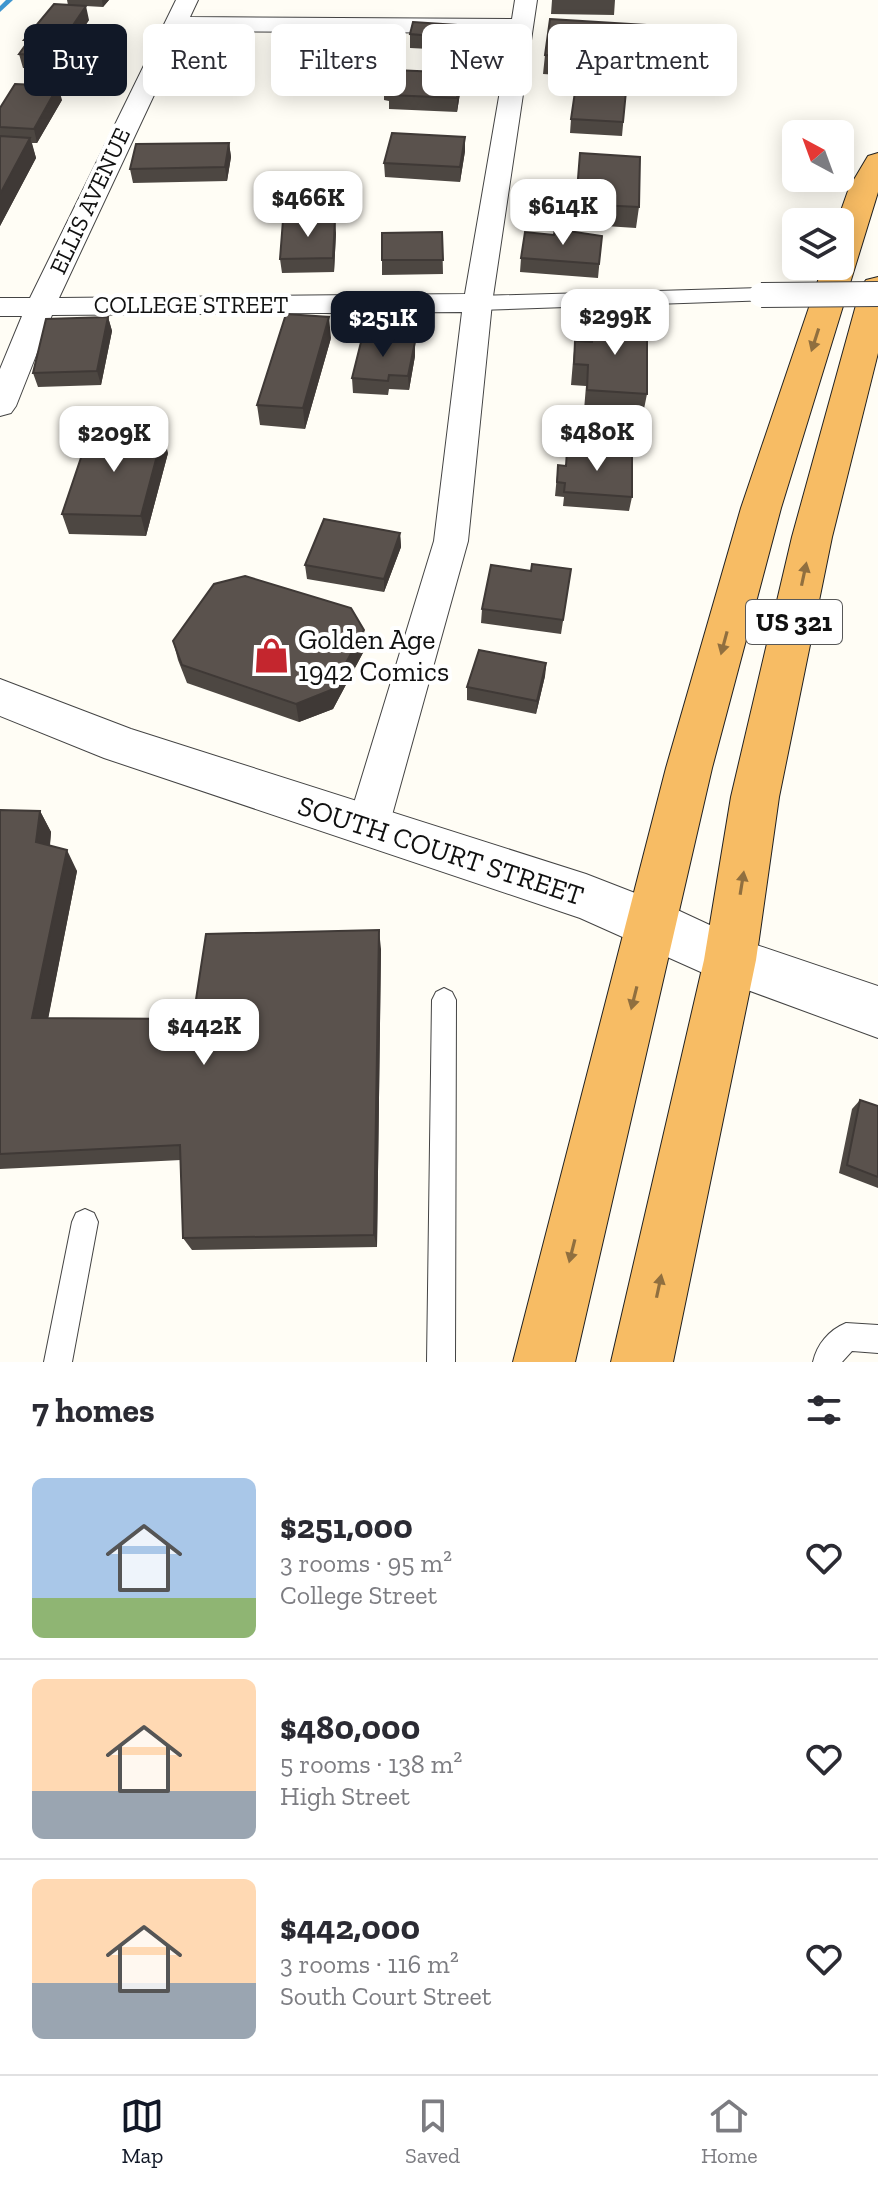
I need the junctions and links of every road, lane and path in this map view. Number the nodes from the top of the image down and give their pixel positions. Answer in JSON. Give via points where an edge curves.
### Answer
{"nodes":[{"id":1,"x":187,"y":0,"type":"edge"},
{"id":2,"x":523,"y":13,"type":"edge"},
{"id":3,"x":173,"y":24,"type":"joint"},
{"id":4,"x":143,"y":88,"type":"edge"},
{"id":5,"x":878,"y":162,"type":"edge"},
{"id":6,"x":854,"y":218,"type":"edge"},
{"id":7,"x":834,"y":280,"type":"edge"},
{"id":8,"x":878,"y":287,"type":"edge"},
{"id":9,"x":878,"y":294,"type":"edge"},
{"id":10,"x":478,"y":303,"type":"junction"},
{"id":11,"x":41,"y":306,"type":"junction"},
{"id":12,"x":0,"y":307,"type":"edge"},
{"id":13,"x":0,"y":406,"type":"edge"},
{"id":14,"x":0,"y":697,"type":"edge"},
{"id":15,"x":368,"y":826,"type":"junction"},
{"id":16,"x":653,"y":923,"type":"junction"},
{"id":17,"x":730,"y":960,"type":"junction"},
{"id":18,"x":444,"y":1000,"type":"dead end"},
{"id":19,"x":878,"y":1012,"type":"edge"},
{"id":20,"x":85,"y":1222,"type":"dead end"},
{"id":21,"x":878,"y":1339,"type":"edge"},
{"id":22,"x":58,"y":1362,"type":"edge"},
{"id":23,"x":441,"y":1362,"type":"edge"},
{"id":24,"x":544,"y":1362,"type":"edge"},
{"id":25,"x":642,"y":1362,"type":"edge"},
{"id":26,"x":827,"y":1362,"type":"edge"}],
"edges":[{"from":1,"to":3,"type":"street","name":"ELLIS AVENUE"},
{"from":2,"to":3,"type":"street"},
{"from":2,"to":10,"type":"street"},
{"from":4,"to":11,"type":"street","name":"ELLIS AVENUE"},
{"from":5,"to":6,"type":"highway","number":"US 321"},
{"from":7,"to":16,"type":"highway","number":"US 321","one_way":true,"via":[[761,508],[689,768]]},
{"from":17,"to":8,"type":"highway","number":"US 321","one_way":true,"via":[[755,797]]},
{"from":9,"to":10,"type":"street","bridge":true},
{"from":10,"to":11,"type":"street","name":"COLLEGE STREET"},
{"from":10,"to":15,"type":"street","via":[[451,541]]},
{"from":11,"to":12,"type":"street","name":"COLLEGE STREET"},
{"from":11,"to":13,"type":"street","name":"ELLIS AVENUE"},
{"from":14,"to":15,"type":"street","name":"SOUTH COURT STREET","via":[[120,745]]},
{"from":15,"to":16,"type":"street","name":"SOUTH COURT STREET"},
{"from":16,"to":17,"type":"street","name":"SOUTH COURT STREET"},
{"from":16,"to":24,"type":"highway","number":"US 321","one_way":true},
{"from":17,"to":19,"type":"street","name":"SOUTH COURT STREET"},
{"from":25,"to":17,"type":"highway","number":"US 321","one_way":true},
{"from":18,"to":23,"type":"lane"},
{"from":20,"to":22,"type":"lane"},
{"from":21,"to":26,"type":"lane","via":[[846,1337]]}]}
